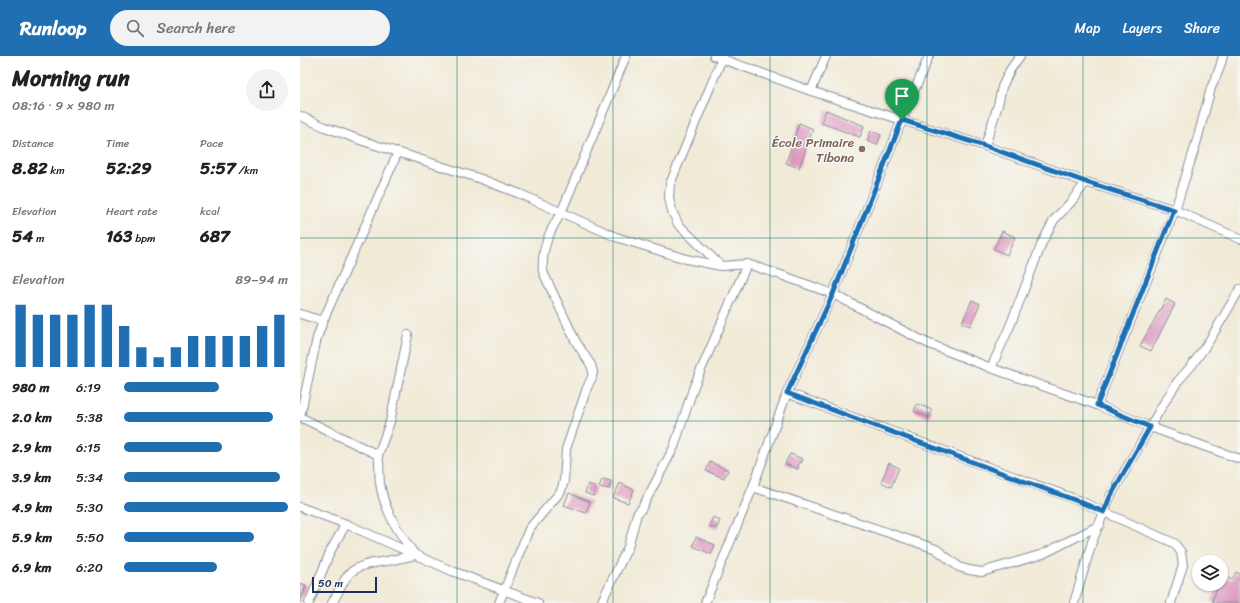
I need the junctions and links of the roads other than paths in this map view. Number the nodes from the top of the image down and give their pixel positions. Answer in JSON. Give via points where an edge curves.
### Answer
{"nodes":[{"id":1,"x":626,"y":56,"type":"edge"},
{"id":2,"x":826,"y":56,"type":"edge"},
{"id":3,"x":929,"y":56,"type":"edge"},
{"id":4,"x":1020,"y":56,"type":"edge"},
{"id":5,"x":1223,"y":56,"type":"edge"},
{"id":6,"x":720,"y":57,"type":"edge"},
{"id":7,"x":811,"y":91,"type":"junction"},
{"id":8,"x":300,"y":116,"type":"edge"},
{"id":9,"x":902,"y":120,"type":"junction"},
{"id":10,"x":985,"y":146,"type":"junction"},
{"id":11,"x":398,"y":152,"type":"junction"},
{"id":12,"x":1086,"y":182,"type":"junction"},
{"id":13,"x":1174,"y":210,"type":"junction"},
{"id":14,"x":561,"y":213,"type":"junction"},
{"id":15,"x":1240,"y":239,"type":"edge"},
{"id":16,"x":747,"y":264,"type":"junction"},
{"id":17,"x":721,"y":266,"type":"junction"},
{"id":18,"x":1240,"y":289,"type":"edge"},
{"id":19,"x":833,"y":294,"type":"junction"},
{"id":20,"x":300,"y":314,"type":"edge"},
{"id":21,"x":322,"y":321,"type":"junction"},
{"id":22,"x":408,"y":335,"type":"dead end"},
{"id":23,"x":991,"y":368,"type":"junction"},
{"id":24,"x":787,"y":393,"type":"junction"},
{"id":25,"x":1097,"y":405,"type":"junction"},
{"id":26,"x":300,"y":417,"type":"edge"},
{"id":27,"x":1150,"y":427,"type":"junction"},
{"id":28,"x":378,"y":455,"type":"junction"},
{"id":29,"x":1240,"y":459,"type":"edge"},
{"id":30,"x":753,"y":487,"type":"junction"},
{"id":31,"x":300,"y":507,"type":"edge"},
{"id":32,"x":1104,"y":512,"type":"junction"},
{"id":33,"x":346,"y":524,"type":"junction"},
{"id":34,"x":1100,"y":525,"type":"junction"},
{"id":35,"x":415,"y":555,"type":"junction"},
{"id":36,"x":504,"y":590,"type":"junction"},
{"id":37,"x":309,"y":603,"type":"edge"},
{"id":38,"x":332,"y":603,"type":"edge"},
{"id":39,"x":499,"y":603,"type":"edge"},
{"id":40,"x":538,"y":603,"type":"edge"},
{"id":41,"x":601,"y":603,"type":"edge"},
{"id":42,"x":705,"y":603,"type":"edge"},
{"id":43,"x":1074,"y":603,"type":"edge"},
{"id":44,"x":1171,"y":603,"type":"edge"}],
"edges":[{"from":1,"to":14,"type":"street"},
{"from":2,"to":7,"type":"street"},
{"from":3,"to":9,"type":"street"},
{"from":4,"to":10,"type":"street","via":[[1002,87]]},
{"from":5,"to":13,"type":"street"},
{"from":6,"to":7,"type":"street"},
{"from":6,"to":17,"type":"street","via":[[670,184],[669,198],[678,224]]},
{"from":7,"to":9,"type":"street"},
{"from":8,"to":11,"type":"street"},
{"from":9,"to":10,"type":"street"},
{"from":9,"to":19,"type":"street"},
{"from":10,"to":12,"type":"street"},
{"from":11,"to":14,"type":"street","via":[[481,179]]},
{"from":11,"to":21,"type":"street"},
{"from":12,"to":13,"type":"street"},
{"from":12,"to":23,"type":"street","via":[[1054,220],[1042,243]]},
{"from":13,"to":15,"type":"street"},
{"from":13,"to":25,"type":"street"},
{"from":14,"to":17,"type":"street","via":[[616,237],[686,260]]},
{"from":14,"to":36,"type":"street","via":[[546,242],[542,259],[543,272],[593,372],[566,449],[561,491],[529,529]]},
{"from":16,"to":17,"type":"street"},
{"from":16,"to":19,"type":"street"},
{"from":16,"to":41,"type":"street","via":[[694,386],[674,447],[637,514],[628,546]]},
{"from":18,"to":27,"type":"street","via":[[1209,341],[1178,381]]},
{"from":19,"to":23,"type":"street","via":[[927,342]]},
{"from":19,"to":24,"type":"street"},
{"from":20,"to":21,"type":"street"},
{"from":21,"to":26,"type":"street"},
{"from":22,"to":28,"type":"street","via":[[390,422]]},
{"from":23,"to":25,"type":"street"},
{"from":24,"to":30,"type":"street"},
{"from":24,"to":32,"type":"street"},
{"from":25,"to":27,"type":"street"},
{"from":26,"to":28,"type":"street"},
{"from":27,"to":29,"type":"street"},
{"from":27,"to":32,"type":"street"},
{"from":28,"to":35,"type":"street","via":[[380,484],[387,511]]},
{"from":30,"to":34,"type":"street","via":[[936,549],[959,566],[982,572],[1043,554]]},
{"from":30,"to":42,"type":"street"},
{"from":31,"to":33,"type":"street"},
{"from":32,"to":34,"type":"street"},
{"from":32,"to":44,"type":"street","via":[[1174,543],[1181,552],[1183,565]]},
{"from":33,"to":35,"type":"street"},
{"from":33,"to":37,"type":"street","via":[[331,550]]},
{"from":34,"to":43,"type":"street","via":[[1092,542]]},
{"from":35,"to":36,"type":"street"},
{"from":35,"to":38,"type":"street","via":[[356,569],[343,582]]},
{"from":36,"to":39,"type":"street"},
{"from":36,"to":40,"type":"street"}]}
